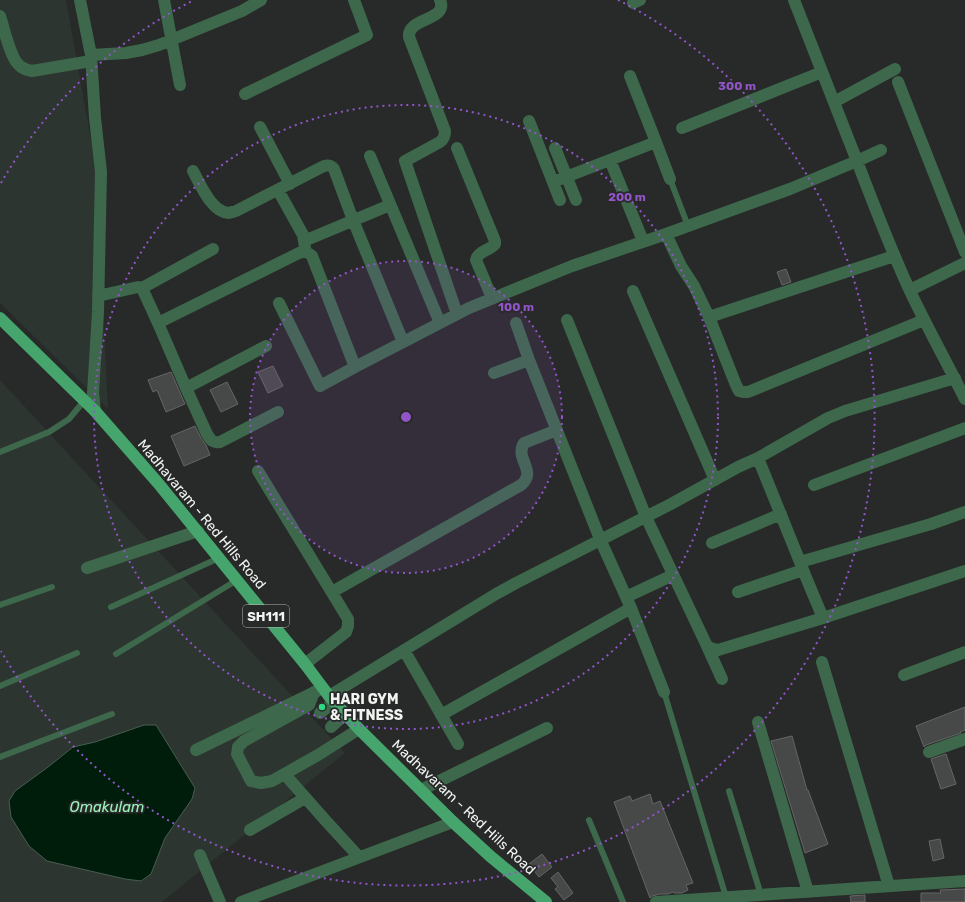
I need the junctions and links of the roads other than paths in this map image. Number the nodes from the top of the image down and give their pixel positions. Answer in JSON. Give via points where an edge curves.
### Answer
{"nodes":[{"id":1,"x":80,"y":0,"type":"edge"},
{"id":2,"x":164,"y":0,"type":"edge"},
{"id":3,"x":262,"y":0,"type":"edge"},
{"id":4,"x":354,"y":0,"type":"edge"},
{"id":5,"x":440,"y":0,"type":"edge"},
{"id":6,"x":794,"y":0,"type":"edge"},
{"id":7,"x":0,"y":16,"type":"edge"},
{"id":8,"x":172,"y":40,"type":"junction"},
{"id":9,"x":91,"y":58,"type":"junction"},
{"id":10,"x":895,"y":69,"type":"dead end"},
{"id":11,"x":822,"y":72,"type":"junction"},
{"id":12,"x":630,"y":76,"type":"dead end"},
{"id":13,"x":898,"y":82,"type":"dead end"},
{"id":14,"x":180,"y":85,"type":"dead end"},
{"id":15,"x":245,"y":94,"type":"dead end"},
{"id":16,"x":834,"y":102,"type":"junction"},
{"id":17,"x":529,"y":122,"type":"dead end"},
{"id":18,"x":260,"y":127,"type":"dead end"},
{"id":19,"x":682,"y":128,"type":"dead end"},
{"id":20,"x":656,"y":142,"type":"junction"},
{"id":21,"x":457,"y":148,"type":"dead end"},
{"id":22,"x":555,"y":148,"type":"dead end"},
{"id":23,"x":881,"y":150,"type":"dead end"},
{"id":24,"x":370,"y":156,"type":"dead end"},
{"id":25,"x":610,"y":160,"type":"junction"},
{"id":26,"x":857,"y":161,"type":"junction"},
{"id":27,"x":193,"y":171,"type":"dead end"},
{"id":28,"x":566,"y":177,"type":"junction"},
{"id":29,"x":670,"y":179,"type":"joint"},
{"id":30,"x":553,"y":182,"type":"junction"},
{"id":31,"x":290,"y":184,"type":"junction"},
{"id":32,"x":278,"y":190,"type":"junction"},
{"id":33,"x":560,"y":200,"type":"dead end"},
{"id":34,"x":576,"y":200,"type":"dead end"},
{"id":35,"x":390,"y":205,"type":"junction"},
{"id":36,"x":353,"y":220,"type":"junction"},
{"id":37,"x":688,"y":226,"type":"junction"},
{"id":38,"x":666,"y":234,"type":"junction"},
{"id":39,"x":643,"y":242,"type":"junction"},
{"id":40,"x":304,"y":246,"type":"junction"},
{"id":41,"x":213,"y":249,"type":"dead end"},
{"id":42,"x":965,"y":252,"type":"edge"},
{"id":43,"x":894,"y":256,"type":"junction"},
{"id":44,"x":965,"y":263,"type":"edge"},
{"id":45,"x":142,"y":288,"type":"junction"},
{"id":46,"x":910,"y":290,"type":"junction"},
{"id":47,"x":633,"y":291,"type":"dead end"},
{"id":48,"x":98,"y":296,"type":"junction"},
{"id":49,"x":492,"y":298,"type":"junction"},
{"id":50,"x":279,"y":303,"type":"dead end"},
{"id":51,"x":457,"y":314,"type":"junction"},
{"id":52,"x":709,"y":317,"type":"junction"},
{"id":53,"x":0,"y":318,"type":"edge"},
{"id":54,"x":567,"y":320,"type":"dead end"},
{"id":55,"x":924,"y":320,"type":"junction"},
{"id":56,"x":158,"y":323,"type":"junction"},
{"id":57,"x":440,"y":323,"type":"junction"},
{"id":58,"x":516,"y":323,"type":"dead end"},
{"id":59,"x":403,"y":342,"type":"junction"},
{"id":60,"x":266,"y":346,"type":"dead end"},
{"id":61,"x":529,"y":360,"type":"junction"},
{"id":62,"x":356,"y":367,"type":"junction"},
{"id":63,"x":494,"y":373,"type":"dead end"},
{"id":64,"x":955,"y":378,"type":"junction"},
{"id":65,"x":186,"y":388,"type":"junction"},
{"id":66,"x":965,"y":399,"type":"edge"},
{"id":67,"x":84,"y":400,"type":"junction"},
{"id":68,"x":95,"y":411,"type":"junction"},
{"id":69,"x":278,"y":412,"type":"dead end"},
{"id":70,"x":965,"y":428,"type":"edge"},
{"id":71,"x":557,"y":430,"type":"junction"},
{"id":72,"x":0,"y":452,"type":"edge"},
{"id":73,"x":758,"y":458,"type":"junction"},
{"id":74,"x":258,"y":471,"type":"dead end"},
{"id":75,"x":715,"y":480,"type":"junction"},
{"id":76,"x":814,"y":485,"type":"dead end"},
{"id":77,"x":965,"y":512,"type":"edge"},
{"id":78,"x":781,"y":514,"type":"junction"},
{"id":79,"x":646,"y":517,"type":"junction"},
{"id":80,"x":198,"y":531,"type":"junction"},
{"id":81,"x":600,"y":539,"type":"junction"},
{"id":82,"x":712,"y":543,"type":"dead end"},
{"id":83,"x":219,"y":558,"type":"junction"},
{"id":84,"x":802,"y":566,"type":"junction"},
{"id":85,"x":87,"y":568,"type":"dead end"},
{"id":86,"x":965,"y":571,"type":"edge"},
{"id":87,"x":673,"y":575,"type":"junction"},
{"id":88,"x":237,"y":580,"type":"junction"},
{"id":89,"x":52,"y":587,"type":"dead end"},
{"id":90,"x":332,"y":592,"type":"junction"},
{"id":91,"x":738,"y":592,"type":"dead end"},
{"id":92,"x":628,"y":603,"type":"junction"},
{"id":93,"x":0,"y":605,"type":"edge"},
{"id":94,"x":111,"y":607,"type":"dead end"},
{"id":95,"x":823,"y":618,"type":"junction"},
{"id":96,"x":707,"y":646,"type":"junction"},
{"id":97,"x":404,"y":650,"type":"junction"},
{"id":98,"x":965,"y":652,"type":"edge"},
{"id":99,"x":77,"y":653,"type":"dead end"},
{"id":100,"x":116,"y":654,"type":"dead end"},
{"id":101,"x":822,"y":662,"type":"dead end"},
{"id":102,"x":305,"y":664,"type":"junction"},
{"id":103,"x":904,"y":675,"type":"dead end"},
{"id":104,"x":722,"y":679,"type":"dead end"},
{"id":105,"x":0,"y":686,"type":"edge"},
{"id":106,"x":664,"y":692,"type":"joint"},
{"id":107,"x":325,"y":695,"type":"junction"},
{"id":108,"x":320,"y":713,"type":"dead end"},
{"id":109,"x":112,"y":714,"type":"dead end"},
{"id":110,"x":345,"y":714,"type":"junction"},
{"id":111,"x":441,"y":715,"type":"junction"},
{"id":112,"x":758,"y":722,"type":"dead end"},
{"id":113,"x":331,"y":727,"type":"dead end"},
{"id":114,"x":547,"y":728,"type":"dead end"},
{"id":115,"x":359,"y":729,"type":"junction"},
{"id":116,"x":965,"y":739,"type":"edge"},
{"id":117,"x":458,"y":744,"type":"dead end"},
{"id":118,"x":196,"y":750,"type":"dead end"},
{"id":119,"x":930,"y":752,"type":"dead end"},
{"id":120,"x":0,"y":757,"type":"edge"},
{"id":121,"x":288,"y":778,"type":"dead end"},
{"id":122,"x":420,"y":790,"type":"junction"},
{"id":123,"x":729,"y":791,"type":"dead end"},
{"id":124,"x":305,"y":798,"type":"junction"},
{"id":125,"x":589,"y":820,"type":"dead end"},
{"id":126,"x":453,"y":822,"type":"junction"},
{"id":127,"x":250,"y":830,"type":"dead end"},
{"id":128,"x":200,"y":855,"type":"dead end"},
{"id":129,"x":360,"y":857,"type":"junction"},
{"id":130,"x":965,"y":881,"type":"edge"},
{"id":131,"x":889,"y":886,"type":"junction"},
{"id":132,"x":808,"y":892,"type":"junction"},
{"id":133,"x":760,"y":895,"type":"junction"},
{"id":134,"x":726,"y":897,"type":"junction"},
{"id":135,"x":220,"y":902,"type":"edge"},
{"id":136,"x":241,"y":902,"type":"edge"},
{"id":137,"x":546,"y":902,"type":"edge"},
{"id":138,"x":623,"y":902,"type":"edge"},
{"id":139,"x":656,"y":902,"type":"edge"}],
"edges":[{"from":1,"to":9,"type":"street"},
{"from":2,"to":8,"type":"street"},
{"from":3,"to":8,"type":"street"},
{"from":4,"to":15,"type":"street","via":[[367,35]]},
{"from":5,"to":51,"type":"street","via":[[442,4],[438,12],[413,26],[409,37],[445,131],[444,136],[440,142],[405,161]]},
{"from":6,"to":11,"type":"street"},
{"from":7,"to":9,"type":"street","via":[[13,56],[24,69],[32,71]]},
{"from":8,"to":9,"type":"street","via":[[142,50]]},
{"from":8,"to":14,"type":"street"},
{"from":9,"to":48,"type":"street","via":[[101,172]]},
{"from":10,"to":16,"type":"street"},
{"from":11,"to":16,"type":"street"},
{"from":11,"to":19,"type":"street"},
{"from":12,"to":20,"type":"street"},
{"from":13,"to":42,"type":"street"},
{"from":16,"to":26,"type":"street"},
{"from":17,"to":30,"type":"street"},
{"from":18,"to":31,"type":"street"},
{"from":20,"to":25,"type":"street"},
{"from":20,"to":29,"type":"street"},
{"from":21,"to":49,"type":"street","via":[[495,244],[479,254],[476,260]]},
{"from":22,"to":28,"type":"street"},
{"from":23,"to":26,"type":"street"},
{"from":24,"to":35,"type":"street"},
{"from":25,"to":28,"type":"street"},
{"from":25,"to":39,"type":"street"},
{"from":26,"to":37,"type":"street","via":[[790,189]]},
{"from":26,"to":43,"type":"street"},
{"from":27,"to":32,"type":"street","via":[[209,200],[215,207],[229,213]]},
{"from":28,"to":30,"type":"street"},
{"from":28,"to":34,"type":"street"},
{"from":29,"to":37,"type":"lane"},
{"from":30,"to":33,"type":"street"},
{"from":31,"to":32,"type":"street"},
{"from":31,"to":36,"type":"street","via":[[324,166],[332,166]]},
{"from":32,"to":40,"type":"street","via":[[303,235]]},
{"from":35,"to":36,"type":"street"},
{"from":35,"to":57,"type":"street"},
{"from":36,"to":40,"type":"street"},
{"from":36,"to":59,"type":"street"},
{"from":37,"to":38,"type":"street"},
{"from":38,"to":39,"type":"street"},
{"from":38,"to":52,"type":"street","via":[[680,266],[694,286]]},
{"from":39,"to":49,"type":"street","via":[[572,266]]},
{"from":40,"to":56,"type":"street"},
{"from":40,"to":62,"type":"street","via":[[312,256]]},
{"from":41,"to":45,"type":"street"},
{"from":43,"to":46,"type":"street"},
{"from":43,"to":52,"type":"street"},
{"from":44,"to":46,"type":"street"},
{"from":45,"to":48,"type":"street"},
{"from":45,"to":56,"type":"street"},
{"from":46,"to":55,"type":"street"},
{"from":47,"to":75,"type":"street"},
{"from":48,"to":68,"type":"street","via":[[93,394]]},
{"from":49,"to":51,"type":"street"},
{"from":50,"to":62,"type":"street","via":[[320,386]]},
{"from":51,"to":57,"type":"street"},
{"from":52,"to":55,"type":"street","via":[[736,385],[739,391],[743,392]]},
{"from":53,"to":67,"type":"main road","name":"Madhavaram - Red Hills Road","number":"SH111"},
{"from":54,"to":79,"type":"street"},
{"from":55,"to":64,"type":"street"},
{"from":56,"to":65,"type":"street"},
{"from":57,"to":59,"type":"street"},
{"from":58,"to":61,"type":"street"},
{"from":59,"to":62,"type":"street"},
{"from":60,"to":65,"type":"street"},
{"from":61,"to":63,"type":"street"},
{"from":61,"to":71,"type":"street"},
{"from":64,"to":66,"type":"street"},
{"from":64,"to":73,"type":"street","via":[[845,411]]},
{"from":65,"to":69,"type":"street","via":[[207,434],[215,442],[220,442]]},
{"from":67,"to":68,"type":"main road","name":"Madhavaram - Red Hills Road","number":"SH111"},
{"from":67,"to":72,"type":"lane","via":[[69,418],[49,432]]},
{"from":68,"to":80,"type":"main road","name":"Madhavaram - Red Hills Road","number":"SH111"},
{"from":70,"to":76,"type":"street"},
{"from":71,"to":81,"type":"street"},
{"from":71,"to":90,"type":"street","via":[[524,443],[521,454],[528,474],[521,485]]},
{"from":73,"to":75,"type":"street"},
{"from":73,"to":78,"type":"street"},
{"from":74,"to":90,"type":"street"},
{"from":75,"to":79,"type":"street"},
{"from":77,"to":84,"type":"street"},
{"from":78,"to":82,"type":"street"},
{"from":78,"to":84,"type":"street"},
{"from":79,"to":81,"type":"street"},
{"from":79,"to":87,"type":"street"},
{"from":80,"to":83,"type":"main road","name":"Madhavaram - Red Hills Road","number":"SH111"},
{"from":80,"to":85,"type":"street"},
{"from":81,"to":92,"type":"street"},
{"from":81,"to":97,"type":"street","via":[[502,590]]},
{"from":83,"to":88,"type":"main road","name":"Madhavaram - Red Hills Road","number":"SH111"},
{"from":83,"to":94,"type":"lane"},
{"from":84,"to":91,"type":"street"},
{"from":84,"to":95,"type":"street"},
{"from":86,"to":95,"type":"street"},
{"from":87,"to":92,"type":"street"},
{"from":87,"to":96,"type":"street"},
{"from":88,"to":100,"type":"lane"},
{"from":88,"to":102,"type":"main road","name":"Madhavaram - Red Hills Road","number":"SH111"},
{"from":89,"to":93,"type":"lane"},
{"from":90,"to":102,"type":"street","via":[[348,619],[346,632]]},
{"from":92,"to":106,"type":"street"},
{"from":92,"to":111,"type":"street"},
{"from":95,"to":96,"type":"street","via":[[718,650]]},
{"from":96,"to":104,"type":"street"},
{"from":97,"to":107,"type":"street"},
{"from":97,"to":111,"type":"street"},
{"from":98,"to":103,"type":"street"},
{"from":99,"to":105,"type":"lane"},
{"from":101,"to":131,"type":"street"},
{"from":102,"to":107,"type":"main road","name":"Madhavaram - Red Hills Road","number":"SH111"},
{"from":106,"to":134,"type":"lane"},
{"from":107,"to":108,"type":"street"},
{"from":107,"to":110,"type":"main road","name":"Madhavaram - Red Hills Road","number":"SH111"},
{"from":107,"to":115,"type":"street","via":[[244,741],[238,747],[238,754],[251,781],[272,781],[318,756]]},
{"from":107,"to":118,"type":"street"},
{"from":109,"to":120,"type":"lane"},
{"from":110,"to":113,"type":"street"},
{"from":110,"to":115,"type":"main road","name":"Madhavaram - Red Hills Road","number":"SH111"},
{"from":111,"to":117,"type":"street"},
{"from":112,"to":132,"type":"street"},
{"from":114,"to":122,"type":"street"},
{"from":115,"to":122,"type":"main road","name":"Madhavaram - Red Hills Road","number":"SH111"},
{"from":116,"to":119,"type":"street"},
{"from":121,"to":124,"type":"street"},
{"from":122,"to":126,"type":"main road","name":"Madhavaram - Red Hills Road","number":"SH111"},
{"from":123,"to":133,"type":"lane"},
{"from":124,"to":127,"type":"street"},
{"from":124,"to":129,"type":"street"},
{"from":125,"to":138,"type":"lane"},
{"from":126,"to":129,"type":"street"},
{"from":126,"to":137,"type":"main road","name":"Madhavaram - Red Hills Road","number":"SH111"},
{"from":128,"to":135,"type":"street"},
{"from":129,"to":136,"type":"street"},
{"from":130,"to":131,"type":"street"},
{"from":131,"to":132,"type":"street"},
{"from":132,"to":133,"type":"street"},
{"from":133,"to":134,"type":"street"},
{"from":134,"to":139,"type":"street"}]}
